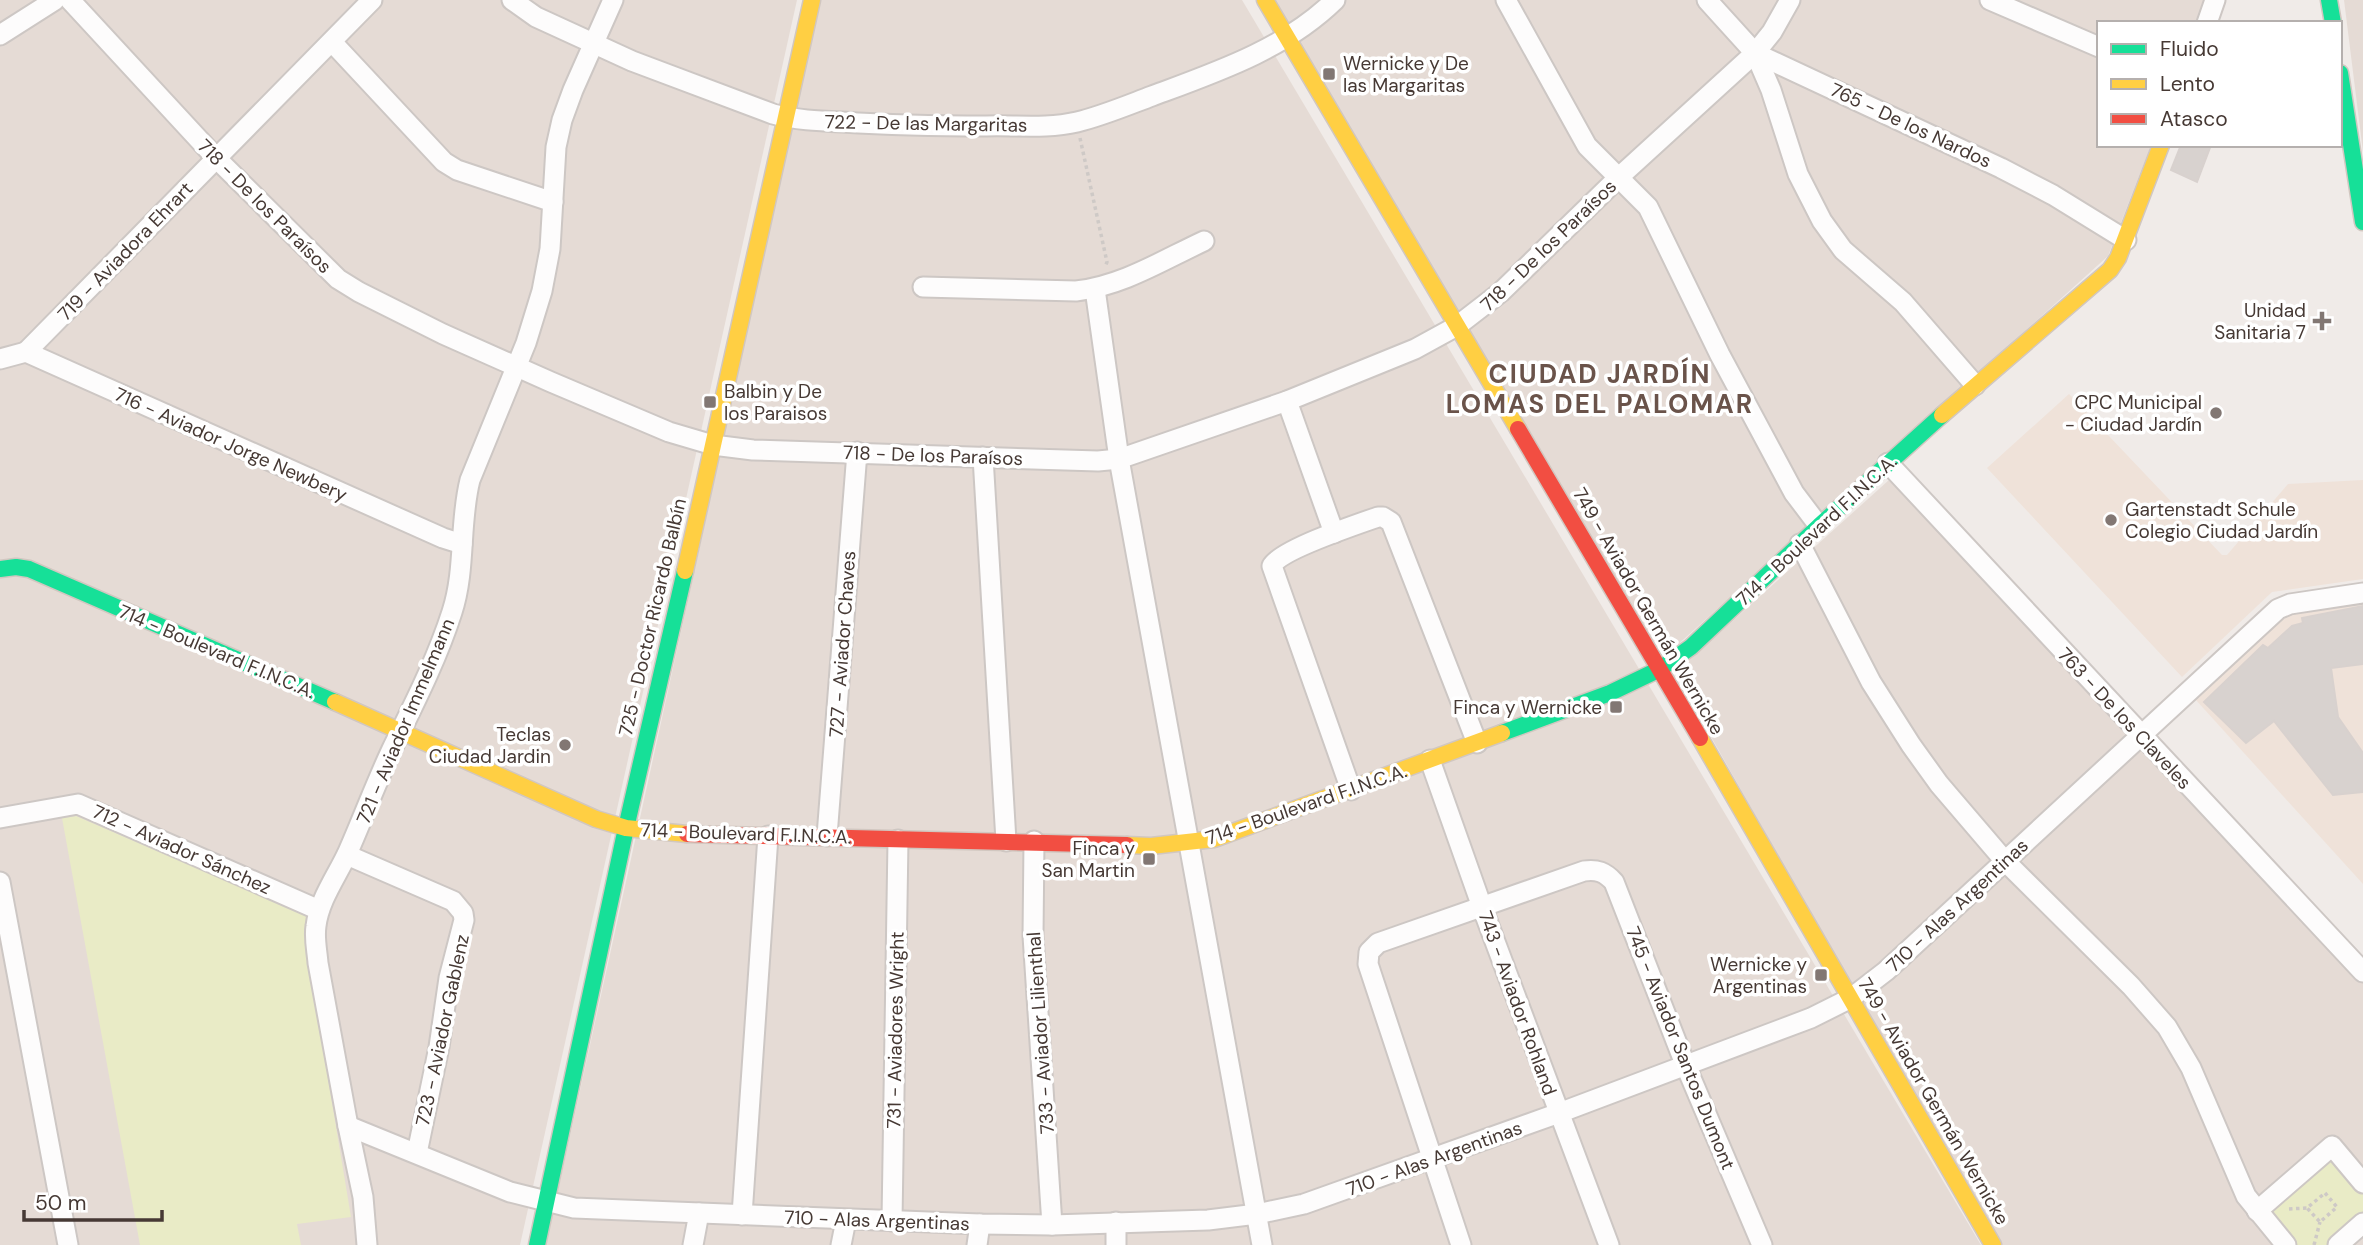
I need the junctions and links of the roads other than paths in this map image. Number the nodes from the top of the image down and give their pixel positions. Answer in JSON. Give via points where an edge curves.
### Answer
{"nodes":[{"id":1,"x":55,"y":0,"type":"edge"},
{"id":2,"x":71,"y":0,"type":"edge"},
{"id":3,"x":372,"y":0,"type":"edge"},
{"id":4,"x":512,"y":0,"type":"edge"},
{"id":5,"x":613,"y":0,"type":"edge"},
{"id":6,"x":812,"y":0,"type":"edge"},
{"id":7,"x":1265,"y":0,"type":"edge"},
{"id":8,"x":1335,"y":0,"type":"edge"},
{"id":9,"x":1506,"y":0,"type":"edge"},
{"id":10,"x":1707,"y":0,"type":"edge"},
{"id":11,"x":1790,"y":0,"type":"edge"},
{"id":12,"x":1990,"y":0,"type":"edge"},
{"id":13,"x":2215,"y":0,"type":"edge"},
{"id":14,"x":2329,"y":0,"type":"edge"},
{"id":15,"x":2208,"y":21,"type":"edge"},
{"id":16,"x":2333,"y":21,"type":"edge"},
{"id":17,"x":0,"y":35,"type":"edge"},
{"id":18,"x":1288,"y":37,"type":"junction"},
{"id":19,"x":332,"y":42,"type":"junction"},
{"id":20,"x":593,"y":43,"type":"junction"},
{"id":21,"x":2097,"y":46,"type":"edge"},
{"id":22,"x":1755,"y":53,"type":"junction"},
{"id":23,"x":2342,"y":86,"type":"edge"},
{"id":24,"x":787,"y":117,"type":"junction"},
{"id":25,"x":2160,"y":147,"type":"edge"},
{"id":26,"x":216,"y":158,"type":"junction"},
{"id":27,"x":1618,"y":178,"type":"junction"},
{"id":28,"x":553,"y":202,"type":"junction"},
{"id":29,"x":2363,"y":219,"type":"edge"},
{"id":30,"x":2126,"y":240,"type":"junction"},
{"id":31,"x":1204,"y":241,"type":"dead end"},
{"id":32,"x":923,"y":288,"type":"dead end"},
{"id":33,"x":1095,"y":289,"type":"junction"},
{"id":34,"x":1457,"y":326,"type":"junction"},
{"id":35,"x":26,"y":352,"type":"junction"},
{"id":36,"x":0,"y":359,"type":"edge"},
{"id":37,"x":517,"y":366,"type":"junction"},
{"id":38,"x":1975,"y":385,"type":"junction"},
{"id":39,"x":1287,"y":401,"type":"junction"},
{"id":40,"x":713,"y":445,"type":"junction"},
{"id":41,"x":857,"y":452,"type":"junction"},
{"id":42,"x":983,"y":457,"type":"junction"},
{"id":43,"x":1119,"y":460,"type":"junction"},
{"id":44,"x":1888,"y":463,"type":"junction"},
{"id":45,"x":1819,"y":526,"type":"junction"},
{"id":46,"x":1334,"y":533,"type":"junction"},
{"id":47,"x":462,"y":544,"type":"junction"},
{"id":48,"x":1800,"y":544,"type":"junction"},
{"id":49,"x":0,"y":569,"type":"edge"},
{"id":50,"x":2363,"y":593,"type":"edge"},
{"id":51,"x":1660,"y":669,"type":"junction"},
{"id":52,"x":402,"y":731,"type":"junction"},
{"id":53,"x":2141,"y":736,"type":"junction"},
{"id":54,"x":1477,"y":743,"type":"junction"},
{"id":55,"x":1430,"y":760,"type":"junction"},
{"id":56,"x":1351,"y":790,"type":"junction"},
{"id":57,"x":0,"y":818,"type":"edge"},
{"id":58,"x":626,"y":828,"type":"junction"},
{"id":59,"x":768,"y":836,"type":"junction"},
{"id":60,"x":827,"y":836,"type":"junction"},
{"id":61,"x":898,"y":840,"type":"junction"},
{"id":62,"x":1006,"y":841,"type":"junction"},
{"id":63,"x":1034,"y":841,"type":"junction"},
{"id":64,"x":1189,"y":842,"type":"junction"},
{"id":65,"x":347,"y":855,"type":"junction"},
{"id":66,"x":2004,"y":860,"type":"junction"},
{"id":67,"x":0,"y":881,"type":"edge"},
{"id":68,"x":1482,"y":907,"type":"junction"},
{"id":69,"x":319,"y":910,"type":"junction"},
{"id":70,"x":2363,"y":972,"type":"edge"},
{"id":71,"x":1851,"y":998,"type":"junction"},
{"id":72,"x":1685,"y":1064,"type":"junction"},
{"id":73,"x":1559,"y":1113,"type":"junction"},
{"id":74,"x":348,"y":1126,"type":"junction"},
{"id":75,"x":417,"y":1153,"type":"junction"},
{"id":76,"x":1432,"y":1159,"type":"junction"},
{"id":77,"x":2363,"y":1183,"type":"edge"},
{"id":78,"x":546,"y":1203,"type":"junction"},
{"id":79,"x":2257,"y":1211,"type":"junction"},
{"id":80,"x":699,"y":1213,"type":"junction"},
{"id":81,"x":1257,"y":1214,"type":"junction"},
{"id":82,"x":742,"y":1215,"type":"junction"},
{"id":83,"x":846,"y":1220,"type":"junction"},
{"id":84,"x":892,"y":1221,"type":"junction"},
{"id":85,"x":1116,"y":1222,"type":"junction"},
{"id":86,"x":2363,"y":1223,"type":"edge"},
{"id":87,"x":980,"y":1224,"type":"junction"},
{"id":88,"x":1052,"y":1225,"type":"junction"},
{"id":89,"x":2282,"y":1244,"type":"edge"},
{"id":90,"x":68,"y":1245,"type":"edge"},
{"id":91,"x":368,"y":1245,"type":"edge"},
{"id":92,"x":537,"y":1245,"type":"edge"},
{"id":93,"x":693,"y":1245,"type":"edge"},
{"id":94,"x":841,"y":1245,"type":"edge"},
{"id":95,"x":977,"y":1245,"type":"edge"},
{"id":96,"x":1116,"y":1245,"type":"edge"},
{"id":97,"x":1262,"y":1245,"type":"edge"},
{"id":98,"x":1461,"y":1245,"type":"edge"},
{"id":99,"x":1609,"y":1245,"type":"edge"},
{"id":100,"x":1762,"y":1245,"type":"edge"},
{"id":101,"x":1993,"y":1245,"type":"edge"},
{"id":102,"x":2338,"y":1245,"type":"edge"}],
"edges":[{"from":1,"to":17,"type":"street"},
{"from":2,"to":26,"type":"street","name":"718 - De los Paraísos"},
{"from":3,"to":19,"type":"street","name":"719 - Aviadora Ehrart"},
{"from":4,"to":20,"type":"street","name":"722 - De las Margaritas","via":[[536,17]]},
{"from":5,"to":20,"type":"street","name":"721 - Aviador Immelmann"},
{"from":6,"to":24,"type":"street","name":"725 - Doctor Ricardo Balbín"},
{"from":7,"to":18,"type":"street","name":"749 - Aviador Germán Wernicke"},
{"from":8,"to":18,"type":"street","name":"722 - De las Margaritas"},
{"from":9,"to":27,"type":"street","via":[[1578,134]]},
{"from":10,"to":22,"type":"street","name":"765 - De los Nardos"},
{"from":11,"to":22,"type":"street","name":"718 - De los Paraísos"},
{"from":12,"to":21,"type":"street"},
{"from":13,"to":15,"type":"street"},
{"from":14,"to":16,"type":"street"},
{"from":18,"to":24,"type":"street","name":"722 - De las Margaritas","via":[[1198,79],[1077,122],[888,125]]},
{"from":18,"to":34,"type":"street","name":"749 - Aviador Germán Wernicke"},
{"from":19,"to":26,"type":"street","name":"719 - Aviadora Ehrart"},
{"from":19,"to":28,"type":"street","via":[[444,162]]},
{"from":20,"to":24,"type":"street","name":"722 - De las Margaritas"},
{"from":20,"to":28,"type":"street","name":"721 - Aviador Immelmann","via":[[562,120]]},
{"from":22,"to":27,"type":"street","name":"718 - De los Paraísos"},
{"from":22,"to":30,"type":"street","name":"765 - De los Nardos","via":[[2001,168]]},
{"from":22,"to":38,"type":"street","via":[[1798,174],[1822,221],[1843,250],[1903,302]]},
{"from":23,"to":29,"type":"street"},
{"from":24,"to":40,"type":"street","name":"725 - Doctor Ricardo Balbín"},
{"from":25,"to":30,"type":"street","name":"714 - Boulevard F.I.N.C.A."},
{"from":26,"to":35,"type":"street","name":"719 - Aviadora Ehrart"},
{"from":26,"to":37,"type":"street","name":"718 - De los Paraísos","via":[[338,279],[443,334]]},
{"from":27,"to":34,"type":"street","name":"718 - De los Paraísos","via":[[1501,292]]},
{"from":27,"to":45,"type":"street","via":[[1656,221],[1720,355],[1794,493]]},
{"from":28,"to":37,"type":"street","name":"721 - Aviador Immelmann","via":[[542,291]]},
{"from":30,"to":38,"type":"street","name":"714 - Boulevard F.I.N.C.A.","via":[[2098,282]]},
{"from":31,"to":33,"type":"street"},
{"from":32,"to":33,"type":"street"},
{"from":33,"to":43,"type":"street"},
{"from":34,"to":39,"type":"street","name":"718 - De los Paraísos","via":[[1415,349]]},
{"from":34,"to":51,"type":"street","name":"749 - Aviador Germán Wernicke"},
{"from":35,"to":36,"type":"street"},
{"from":35,"to":47,"type":"street","name":"716 - Aviador Jorge Newbery"},
{"from":37,"to":40,"type":"street","name":"718 - De los Paraísos","via":[[668,432]]},
{"from":37,"to":47,"type":"street","name":"721 - Aviador Immelmann","via":[[470,480]]},
{"from":38,"to":44,"type":"street","name":"714 - Boulevard F.I.N.C.A."},
{"from":39,"to":43,"type":"street","name":"718 - De los Paraísos"},
{"from":39,"to":46,"type":"street"},
{"from":40,"to":41,"type":"street","name":"718 - De los Paraísos"},
{"from":40,"to":58,"type":"street","name":"725 - Doctor Ricardo Balbín"},
{"from":41,"to":42,"type":"street","name":"718 - De los Paraísos"},
{"from":41,"to":60,"type":"street","name":"727 - Aviador Chaves"},
{"from":42,"to":43,"type":"street","name":"718 - De los Paraísos"},
{"from":42,"to":62,"type":"street"},
{"from":43,"to":64,"type":"street"},
{"from":44,"to":45,"type":"street","name":"714 - Boulevard F.I.N.C.A."},
{"from":44,"to":53,"type":"street","name":"763 - De los Claveles"},
{"from":45,"to":48,"type":"street","name":"714 - Boulevard F.I.N.C.A."},
{"from":46,"to":54,"type":"street","via":[[1378,517],[1393,526]]},
{"from":46,"to":56,"type":"street","via":[[1279,557],[1272,569]]},
{"from":47,"to":52,"type":"street","name":"721 - Aviador Immelmann","via":[[452,611]]},
{"from":48,"to":51,"type":"street","name":"714 - Boulevard F.I.N.C.A.","via":[[1691,647]]},
{"from":48,"to":66,"type":"street","via":[[1891,715],[1939,784]]},
{"from":49,"to":52,"type":"street","name":"714 - Boulevard F.I.N.C.A.","via":[[29,569]]},
{"from":50,"to":53,"type":"street","name":"710 - Alas Argentinas","via":[[2278,609]]},
{"from":51,"to":54,"type":"street","name":"714 - Boulevard F.I.N.C.A."},
{"from":51,"to":71,"type":"street","name":"749 - Aviador Germán Wernicke"},
{"from":52,"to":58,"type":"street","name":"714 - Boulevard F.I.N.C.A.","via":[[596,819]]},
{"from":52,"to":65,"type":"street","name":"721 - Aviador Immelmann"},
{"from":53,"to":66,"type":"street","name":"710 - Alas Argentinas"},
{"from":53,"to":70,"type":"street","name":"763 - De los Claveles"},
{"from":54,"to":55,"type":"street","name":"714 - Boulevard F.I.N.C.A."},
{"from":55,"to":56,"type":"street","name":"714 - Boulevard F.I.N.C.A."},
{"from":55,"to":68,"type":"street","name":"743 - Aviador Rohland"},
{"from":56,"to":64,"type":"street","name":"714 - Boulevard F.I.N.C.A.","via":[[1214,839]]},
{"from":57,"to":69,"type":"street","name":"712 - Aviador Sánchez","via":[[78,804]]},
{"from":58,"to":59,"type":"street","name":"714 - Boulevard F.I.N.C.A."},
{"from":58,"to":78,"type":"street","name":"725 - Doctor Ricardo Balbín"},
{"from":59,"to":60,"type":"street","name":"714 - Boulevard F.I.N.C.A."},
{"from":59,"to":82,"type":"street"},
{"from":60,"to":61,"type":"street","name":"714 - Boulevard F.I.N.C.A."},
{"from":61,"to":62,"type":"street","name":"714 - Boulevard F.I.N.C.A."},
{"from":61,"to":84,"type":"street","name":"731 - Aviadores Wright"},
{"from":62,"to":63,"type":"street","name":"714 - Boulevard F.I.N.C.A."},
{"from":63,"to":64,"type":"street","name":"714 - Boulevard F.I.N.C.A.","via":[[1150,846]]},
{"from":63,"to":88,"type":"street","name":"733 - Aviador Lilienthal","via":[[1033,936]]},
{"from":64,"to":81,"type":"street"},
{"from":65,"to":69,"type":"street","name":"721 - Aviador Immelmann"},
{"from":65,"to":75,"type":"street","name":"723 - Aviador Gablenz","via":[[453,901],[463,913]]},
{"from":66,"to":71,"type":"street","name":"710 - Alas Argentinas"},
{"from":66,"to":79,"type":"street","via":[[2167,1027]]},
{"from":67,"to":90,"type":"street"},
{"from":68,"to":72,"type":"street","name":"745 - Aviador Santos Dumont","via":[[1584,871],[1601,871],[1614,882]]},
{"from":68,"to":73,"type":"street","name":"743 - Aviador Rohland"},
{"from":68,"to":76,"type":"street","via":[[1378,943],[1368,952],[1368,964]]},
{"from":69,"to":74,"type":"street","name":"721 - Aviador Immelmann","via":[[315,940]]},
{"from":71,"to":72,"type":"street","name":"710 - Alas Argentinas","via":[[1811,1018]]},
{"from":71,"to":101,"type":"street","name":"749 - Aviador Germán Wernicke"},
{"from":72,"to":73,"type":"street","name":"710 - Alas Argentinas"},
{"from":72,"to":100,"type":"street","name":"745 - Aviador Santos Dumont"},
{"from":73,"to":76,"type":"street","name":"710 - Alas Argentinas"},
{"from":73,"to":99,"type":"street","name":"743 - Aviador Rohland"},
{"from":74,"to":75,"type":"street","name":"710 - Alas Argentinas"},
{"from":74,"to":91,"type":"street","name":"721 - Aviador Immelmann"},
{"from":75,"to":78,"type":"street","name":"710 - Alas Argentinas"},
{"from":76,"to":81,"type":"street","name":"710 - Alas Argentinas","via":[[1304,1204]]},
{"from":76,"to":98,"type":"street"},
{"from":77,"to":79,"type":"street","via":[[2332,1146]]},
{"from":78,"to":80,"type":"street","name":"710 - Alas Argentinas"},
{"from":78,"to":92,"type":"street","name":"725 - Doctor Ricardo Balbín"},
{"from":79,"to":89,"type":"street"},
{"from":80,"to":82,"type":"street","name":"710 - Alas Argentinas"},
{"from":80,"to":93,"type":"street"},
{"from":81,"to":85,"type":"street","name":"710 - Alas Argentinas"},
{"from":81,"to":97,"type":"street"},
{"from":82,"to":83,"type":"street","name":"710 - Alas Argentinas"},
{"from":83,"to":84,"type":"street","name":"710 - Alas Argentinas"},
{"from":83,"to":94,"type":"street"},
{"from":84,"to":87,"type":"street","name":"710 - Alas Argentinas"},
{"from":85,"to":88,"type":"street","name":"710 - Alas Argentinas"},
{"from":85,"to":96,"type":"street"},
{"from":86,"to":102,"type":"street"},
{"from":87,"to":88,"type":"street","name":"710 - Alas Argentinas"},
{"from":87,"to":95,"type":"street"}]}
